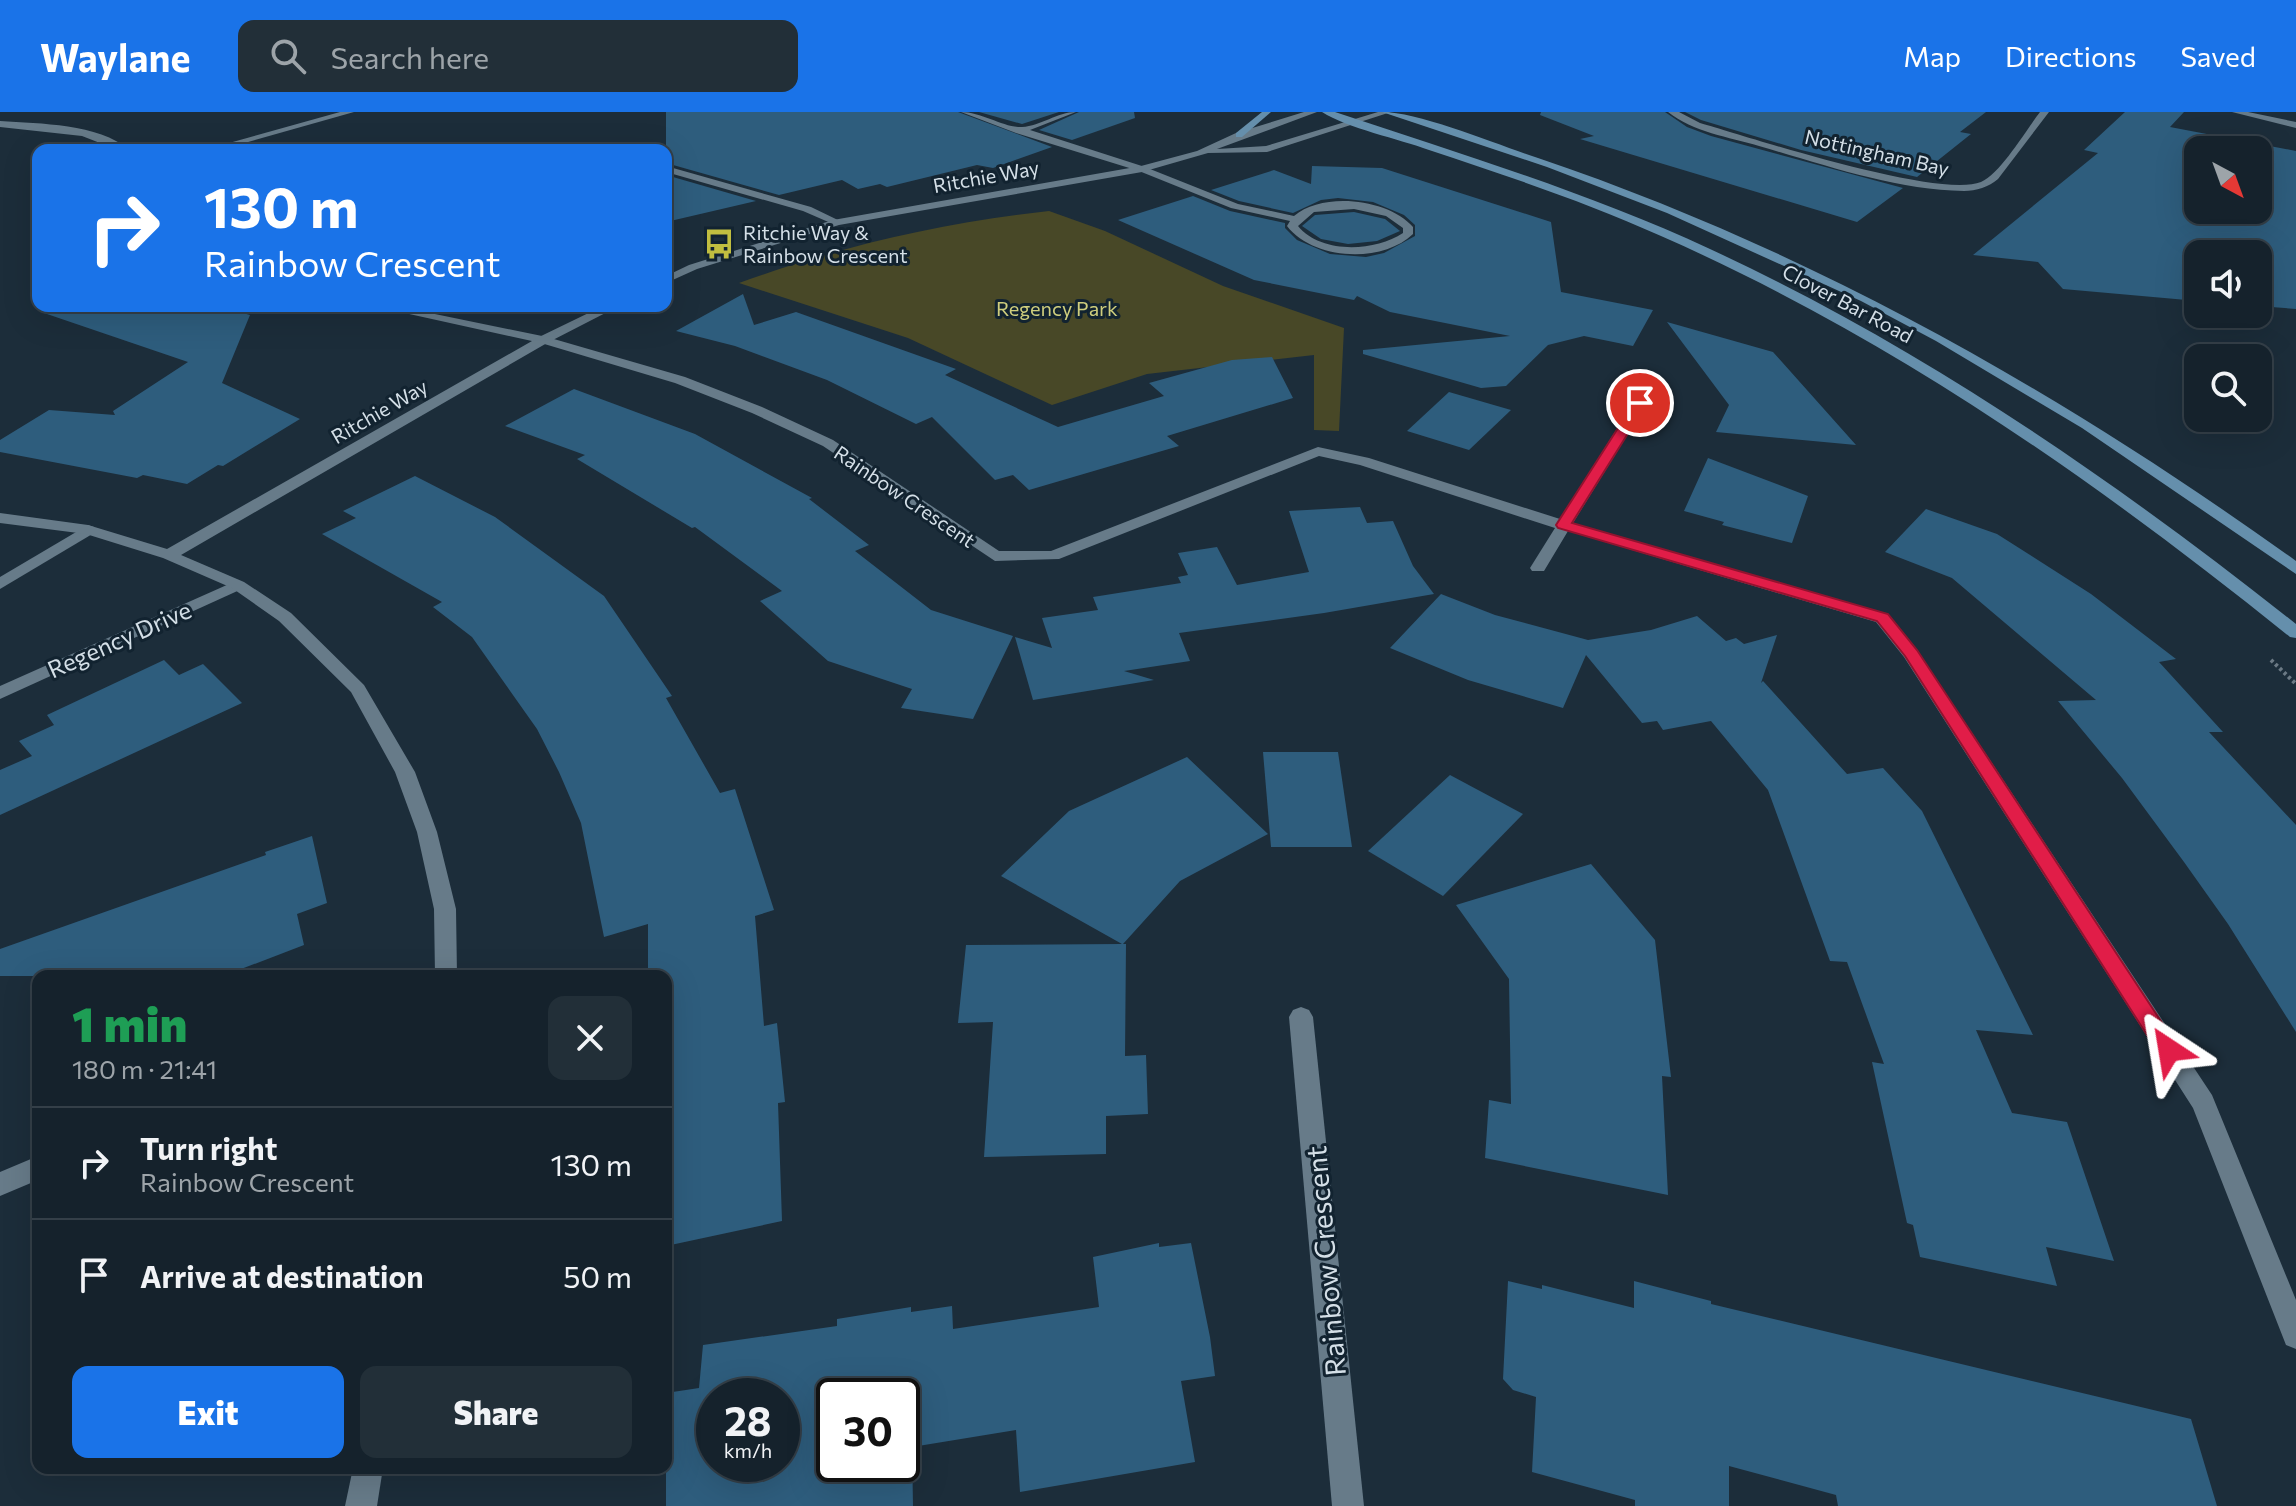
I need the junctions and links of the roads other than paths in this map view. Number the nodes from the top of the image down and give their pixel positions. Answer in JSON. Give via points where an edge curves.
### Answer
{"nodes":[{"id":1,"x":350,"y":112,"type":"edge"},
{"id":2,"x":965,"y":112,"type":"edge"},
{"id":3,"x":1072,"y":112,"type":"edge"},
{"id":4,"x":1267,"y":112,"type":"edge"},
{"id":5,"x":1313,"y":112,"type":"edge"},
{"id":6,"x":1326,"y":112,"type":"edge"},
{"id":7,"x":1386,"y":112,"type":"edge"},
{"id":8,"x":1672,"y":112,"type":"edge"},
{"id":9,"x":2045,"y":112,"type":"edge"},
{"id":10,"x":2236,"y":112,"type":"edge"},
{"id":11,"x":1436,"y":114,"type":"dead end"},
{"id":12,"x":1356,"y":122,"type":"junction"},
{"id":13,"x":0,"y":124,"type":"edge"},
{"id":14,"x":2296,"y":125,"type":"edge"},
{"id":15,"x":1019,"y":131,"type":"junction"},
{"id":16,"x":1239,"y":135,"type":"junction"},
{"id":17,"x":114,"y":144,"type":"edge"},
{"id":18,"x":231,"y":144,"type":"edge"},
{"id":19,"x":1200,"y":153,"type":"junction"},
{"id":20,"x":1543,"y":163,"type":"junction"},
{"id":21,"x":1142,"y":169,"type":"junction"},
{"id":22,"x":672,"y":171,"type":"edge"},
{"id":23,"x":1295,"y":219,"type":"junction"},
{"id":24,"x":837,"y":222,"type":"junction"},
{"id":25,"x":672,"y":277,"type":"edge"},
{"id":26,"x":408,"y":312,"type":"edge"},
{"id":27,"x":601,"y":312,"type":"edge"},
{"id":28,"x":543,"y":340,"type":"junction"},
{"id":29,"x":1640,"y":403,"type":"dead end"},
{"id":30,"x":0,"y":518,"type":"edge"},
{"id":31,"x":1563,"y":525,"type":"junction"},
{"id":32,"x":88,"y":530,"type":"junction"},
{"id":33,"x":169,"y":555,"type":"junction"},
{"id":34,"x":1538,"y":568,"type":"dead end"},
{"id":35,"x":2296,"y":569,"type":"edge"},
{"id":36,"x":0,"y":584,"type":"edge"},
{"id":37,"x":238,"y":585,"type":"junction"},
{"id":38,"x":2296,"y":633,"type":"edge"},
{"id":39,"x":0,"y":693,"type":"edge"},
{"id":40,"x":446,"y":970,"type":"edge"},
{"id":41,"x":1301,"y":1017,"type":"dead end"},
{"id":42,"x":32,"y":1171,"type":"edge"},
{"id":43,"x":0,"y":1184,"type":"edge"},
{"id":44,"x":2296,"y":1335,"type":"edge"},
{"id":45,"x":367,"y":1474,"type":"edge"},
{"id":46,"x":361,"y":1506,"type":"edge"},
{"id":47,"x":1348,"y":1506,"type":"edge"}],
"edges":[{"from":1,"to":18,"type":"street"},
{"from":2,"to":15,"type":"street","name":"Ritchie Way"},
{"from":3,"to":15,"type":"street","name":"Ritchie Way"},
{"from":4,"to":16,"type":"main road"},
{"from":5,"to":16,"type":"street","name":"Ritchie Way"},
{"from":6,"to":12,"type":"main road","name":"Clover Bar Road"},
{"from":7,"to":12,"type":"street","name":"Ritchie Way"},
{"from":7,"to":20,"type":"main road","name":"Clover Bar Road"},
{"from":8,"to":9,"type":"street","name":"Nottingham Bay","via":[[1697,125],[1915,184],[1970,190],[1986,184]]},
{"from":10,"to":14,"type":"street"},
{"from":11,"to":20,"type":"main road"},
{"from":12,"to":19,"type":"street","name":"Ritchie Way","via":[[1267,149]]},
{"from":12,"to":38,"type":"main road","name":"Clover Bar Road","via":[[1579,199],[1706,252],[1810,304],[2019,425],[2133,505]]},
{"from":13,"to":17,"type":"street","via":[[76,133]]},
{"from":15,"to":21,"type":"street","name":"Ritchie Way"},
{"from":16,"to":19,"type":"street","name":"Ritchie Way"},
{"from":19,"to":21,"type":"street","name":"Ritchie Way"},
{"from":20,"to":35,"type":"main road","name":"Clover Bar Road","via":[[1713,228],[1953,346],[2115,443]]},
{"from":21,"to":23,"type":"street","name":"Ritchie Way","via":[[1235,206]]},
{"from":21,"to":24,"type":"street","name":"Ritchie Way"},
{"from":22,"to":24,"type":"street"},
{"from":23,"to":23,"type":"street","name":"Ritchie Way","via":[[1296,233],[1337,248],[1374,249],[1408,234],[1401,219],[1373,208],[1326,207]]},
{"from":24,"to":25,"type":"street","name":"Ritchie Way"},
{"from":26,"to":28,"type":"street","name":"Rainbow Crescent"},
{"from":27,"to":28,"type":"street","name":"Ritchie Way"},
{"from":28,"to":31,"type":"street","name":"Rainbow Crescent","via":[[680,380],[828,443],[995,556],[1053,556],[1318,451]]},
{"from":28,"to":33,"type":"street","name":"Ritchie Way"},
{"from":29,"to":31,"type":"street"},
{"from":30,"to":32,"type":"street","name":"Regency Drive"},
{"from":31,"to":34,"type":"street"},
{"from":31,"to":44,"type":"street","name":"Rainbow Crescent","via":[[1882,618],[1911,654],[2203,1103]]},
{"from":32,"to":33,"type":"street","name":"Regency Drive"},
{"from":32,"to":36,"type":"street"},
{"from":33,"to":37,"type":"street","name":"Regency Drive"},
{"from":37,"to":39,"type":"street","name":"Regency Drive"},
{"from":37,"to":40,"type":"street","name":"Regency Drive","via":[[285,617],[358,689],[405,772],[427,832],[445,909]]},
{"from":41,"to":47,"type":"street","name":"Rainbow Crescent"},
{"from":42,"to":43,"type":"street"},
{"from":45,"to":46,"type":"street"}]}
